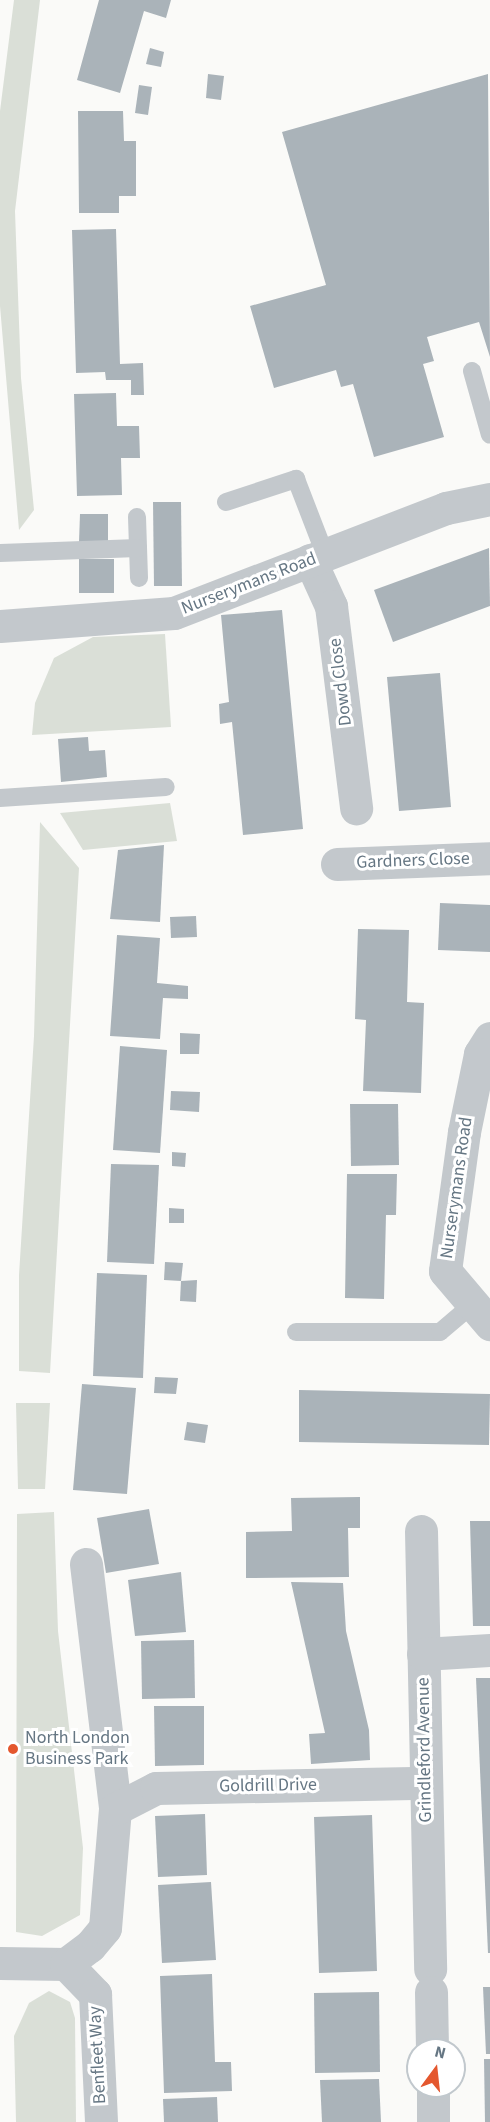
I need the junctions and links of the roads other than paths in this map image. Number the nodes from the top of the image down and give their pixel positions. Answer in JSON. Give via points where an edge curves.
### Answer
{"nodes":[{"id":1,"x":472,"y":371,"type":"dead end"},
{"id":2,"x":490,"y":435,"type":"edge"},
{"id":3,"x":490,"y":499,"type":"edge"},
{"id":4,"x":226,"y":502,"type":"dead end"},
{"id":5,"x":137,"y":517,"type":"dead end"},
{"id":6,"x":138,"y":548,"type":"junction"},
{"id":7,"x":0,"y":553,"type":"edge"},
{"id":8,"x":318,"y":557,"type":"junction"},
{"id":9,"x":139,"y":578,"type":"dead end"},
{"id":10,"x":0,"y":626,"type":"edge"},
{"id":11,"x":166,"y":786,"type":"dead end"},
{"id":12,"x":0,"y":798,"type":"edge"},
{"id":13,"x":356,"y":808,"type":"dead end"},
{"id":14,"x":490,"y":858,"type":"edge"},
{"id":15,"x":337,"y":864,"type":"dead end"},
{"id":16,"x":490,"y":1038,"type":"edge"},
{"id":17,"x":481,"y":1314,"type":"edge"},
{"id":18,"x":296,"y":1332,"type":"dead end"},
{"id":19,"x":421,"y":1531,"type":"dead end"},
{"id":20,"x":86,"y":1564,"type":"dead end"},
{"id":21,"x":490,"y":1650,"type":"edge"},
{"id":22,"x":423,"y":1654,"type":"junction"},
{"id":23,"x":426,"y":1783,"type":"junction"},
{"id":24,"x":115,"y":1809,"type":"junction"},
{"id":25,"x":0,"y":1963,"type":"edge"},
{"id":26,"x":66,"y":1964,"type":"junction"},
{"id":27,"x":432,"y":2038,"type":"edge"},
{"id":28,"x":433,"y":2098,"type":"edge"},
{"id":29,"x":101,"y":2122,"type":"edge"},
{"id":30,"x":434,"y":2122,"type":"edge"}],
"edges":[{"from":1,"to":2,"type":"lane"},
{"from":3,"to":8,"type":"street","name":"Nurserymans Road","via":[[446,508]]},
{"from":4,"to":8,"type":"lane","via":[[296,479]]},
{"from":5,"to":6,"type":"lane"},
{"from":6,"to":7,"type":"lane"},
{"from":6,"to":9,"type":"lane"},
{"from":8,"to":10,"type":"street","name":"Nurserymans Road","via":[[174,613]]},
{"from":8,"to":13,"type":"street","name":"Dowd Close","via":[[332,606]]},
{"from":11,"to":12,"type":"lane"},
{"from":14,"to":15,"type":"street","name":"Gardners Close"},
{"from":16,"to":17,"type":"street","name":"Nurserymans Road","via":[[480,1054],[464,1131],[445,1271]]},
{"from":17,"to":18,"type":"lane","via":[[440,1332]]},
{"from":19,"to":22,"type":"street","name":"Grindleford Avenue"},
{"from":20,"to":24,"type":"street"},
{"from":21,"to":22,"type":"street"},
{"from":22,"to":23,"type":"street","name":"Grindleford Avenue"},
{"from":23,"to":24,"type":"street","name":"Goldrill Drive","via":[[156,1788]]},
{"from":23,"to":27,"type":"street","name":"Grindleford Avenue"},
{"from":24,"to":26,"type":"street","via":[[105,1928],[90,1946]]},
{"from":25,"to":26,"type":"street"},
{"from":26,"to":29,"type":"street","name":"Benfleet Way","via":[[95,1994]]},
{"from":28,"to":30,"type":"street"}]}
